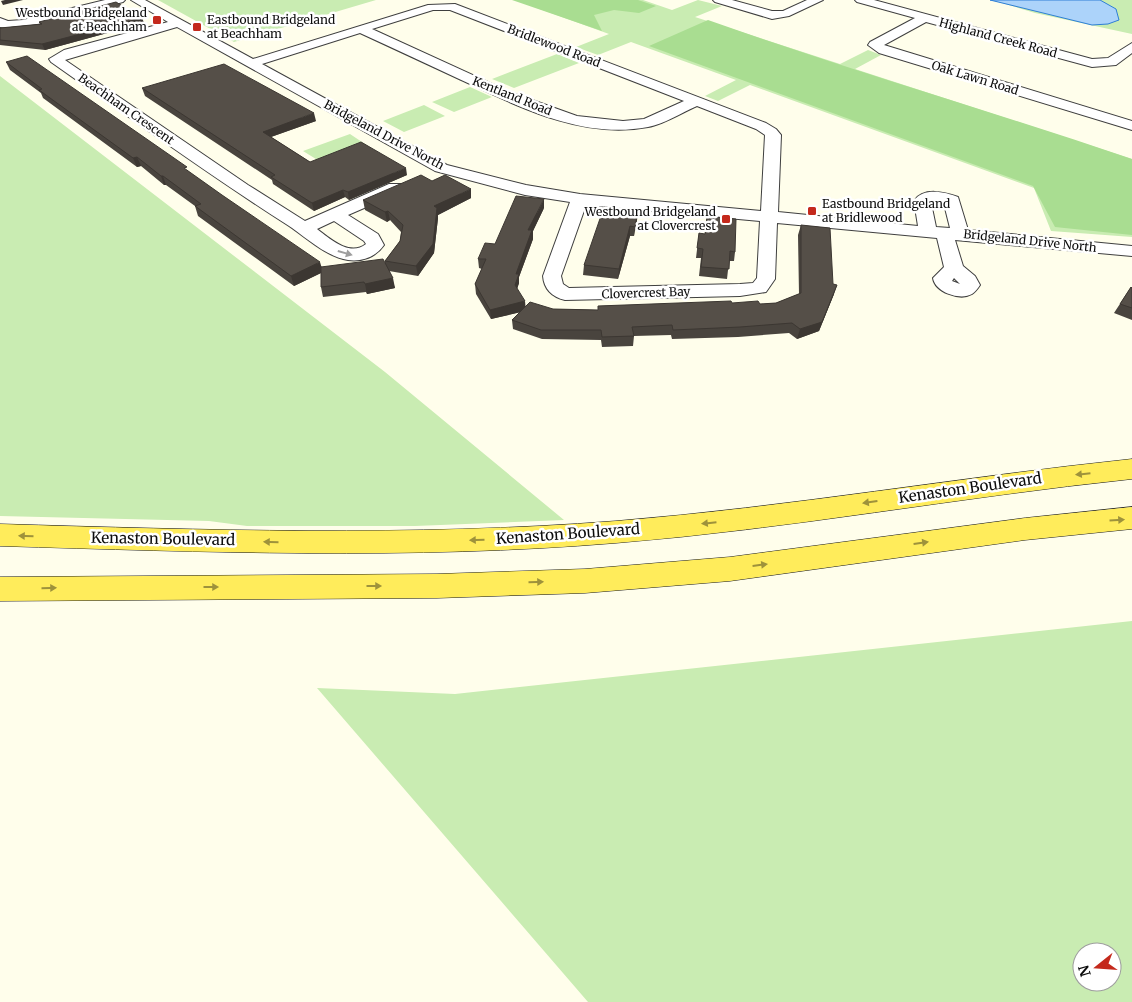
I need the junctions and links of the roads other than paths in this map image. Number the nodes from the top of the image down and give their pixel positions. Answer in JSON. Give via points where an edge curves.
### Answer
{"nodes":[{"id":1,"x":120,"y":0,"type":"edge"},
{"id":2,"x":137,"y":0,"type":"edge"},
{"id":3,"x":719,"y":0,"type":"edge"},
{"id":4,"x":817,"y":0,"type":"edge"},
{"id":5,"x":861,"y":0,"type":"edge"},
{"id":6,"x":924,"y":18,"type":"junction"},
{"id":7,"x":0,"y":22,"type":"edge"},
{"id":8,"x":178,"y":23,"type":"junction"},
{"id":9,"x":361,"y":29,"type":"junction"},
{"id":10,"x":1132,"y":47,"type":"edge"},
{"id":11,"x":252,"y":63,"type":"junction"},
{"id":12,"x":696,"y":101,"type":"junction"},
{"id":13,"x":1132,"y":126,"type":"edge"},
{"id":14,"x":442,"y":168,"type":"junction"},
{"id":15,"x":423,"y":175,"type":"edge"},
{"id":16,"x":406,"y":183,"type":"edge"},
{"id":17,"x":580,"y":198,"type":"junction"},
{"id":18,"x":334,"y":214,"type":"junction"},
{"id":19,"x":769,"y":216,"type":"junction"},
{"id":20,"x":304,"y":228,"type":"junction"},
{"id":21,"x":944,"y":232,"type":"junction"},
{"id":22,"x":1132,"y":251,"type":"edge"},
{"id":23,"x":954,"y":268,"type":"dead end"},
{"id":24,"x":1132,"y":469,"type":"edge"},
{"id":25,"x":1132,"y":518,"type":"edge"},
{"id":26,"x":0,"y":535,"type":"edge"},
{"id":27,"x":0,"y":589,"type":"edge"}],
"edges":[{"from":1,"to":7,"type":"street","via":[[23,24],[12,26]]},
{"from":2,"to":8,"type":"street","name":"Bridgeland Drive North"},
{"from":3,"to":4,"type":"street","via":[[772,15],[785,14]]},
{"from":5,"to":6,"type":"street","name":"Highland Creek Road"},
{"from":6,"to":10,"type":"street","name":"Highland Creek Road","via":[[1092,64],[1111,62]]},
{"from":6,"to":13,"type":"street","name":"Oak Lawn Road","via":[[874,45]]},
{"from":8,"to":11,"type":"street","name":"Bridgeland Drive North"},
{"from":8,"to":20,"type":"street","name":"Beachham Crescent","via":[[56,59],[242,189]]},
{"from":9,"to":11,"type":"street","name":"Bridlewood Road"},
{"from":9,"to":12,"type":"street","name":"Bridlewood Road","via":[[432,7],[451,6]]},
{"from":9,"to":12,"type":"street","name":"Kentland Road","via":[[531,106],[580,120],[639,125]]},
{"from":11,"to":14,"type":"street","name":"Bridgeland Drive North"},
{"from":12,"to":19,"type":"street","name":"Bridlewood Road","via":[[772,132]]},
{"from":14,"to":15,"type":"street"},
{"from":14,"to":17,"type":"street","name":"Bridgeland Drive North","via":[[525,190]]},
{"from":16,"to":18,"type":"street"},
{"from":17,"to":19,"type":"street","name":"Bridgeland Drive North"},
{"from":17,"to":19,"type":"street","name":"Clovercrest Bay","via":[[552,276],[556,290],[565,294],[759,288],[766,279]]},
{"from":18,"to":20,"type":"street"},
{"from":20,"to":18,"type":"street","name":"Beachham Crescent","one_way":true,"via":[[341,253],[361,254],[371,250],[375,245],[372,238]]},
{"from":19,"to":21,"type":"street","name":"Bridgeland Drive North"},
{"from":21,"to":22,"type":"street","name":"Bridgeland Drive North"},
{"from":21,"to":23,"type":"street"},
{"from":24,"to":26,"type":"main road","name":"Kenaston Boulevard","one_way":true,"via":[[718,522],[506,539],[320,543]]},
{"from":27,"to":25,"type":"main road","one_way":true,"via":[[437,586],[585,581],[730,569],[1016,530]]}]}
